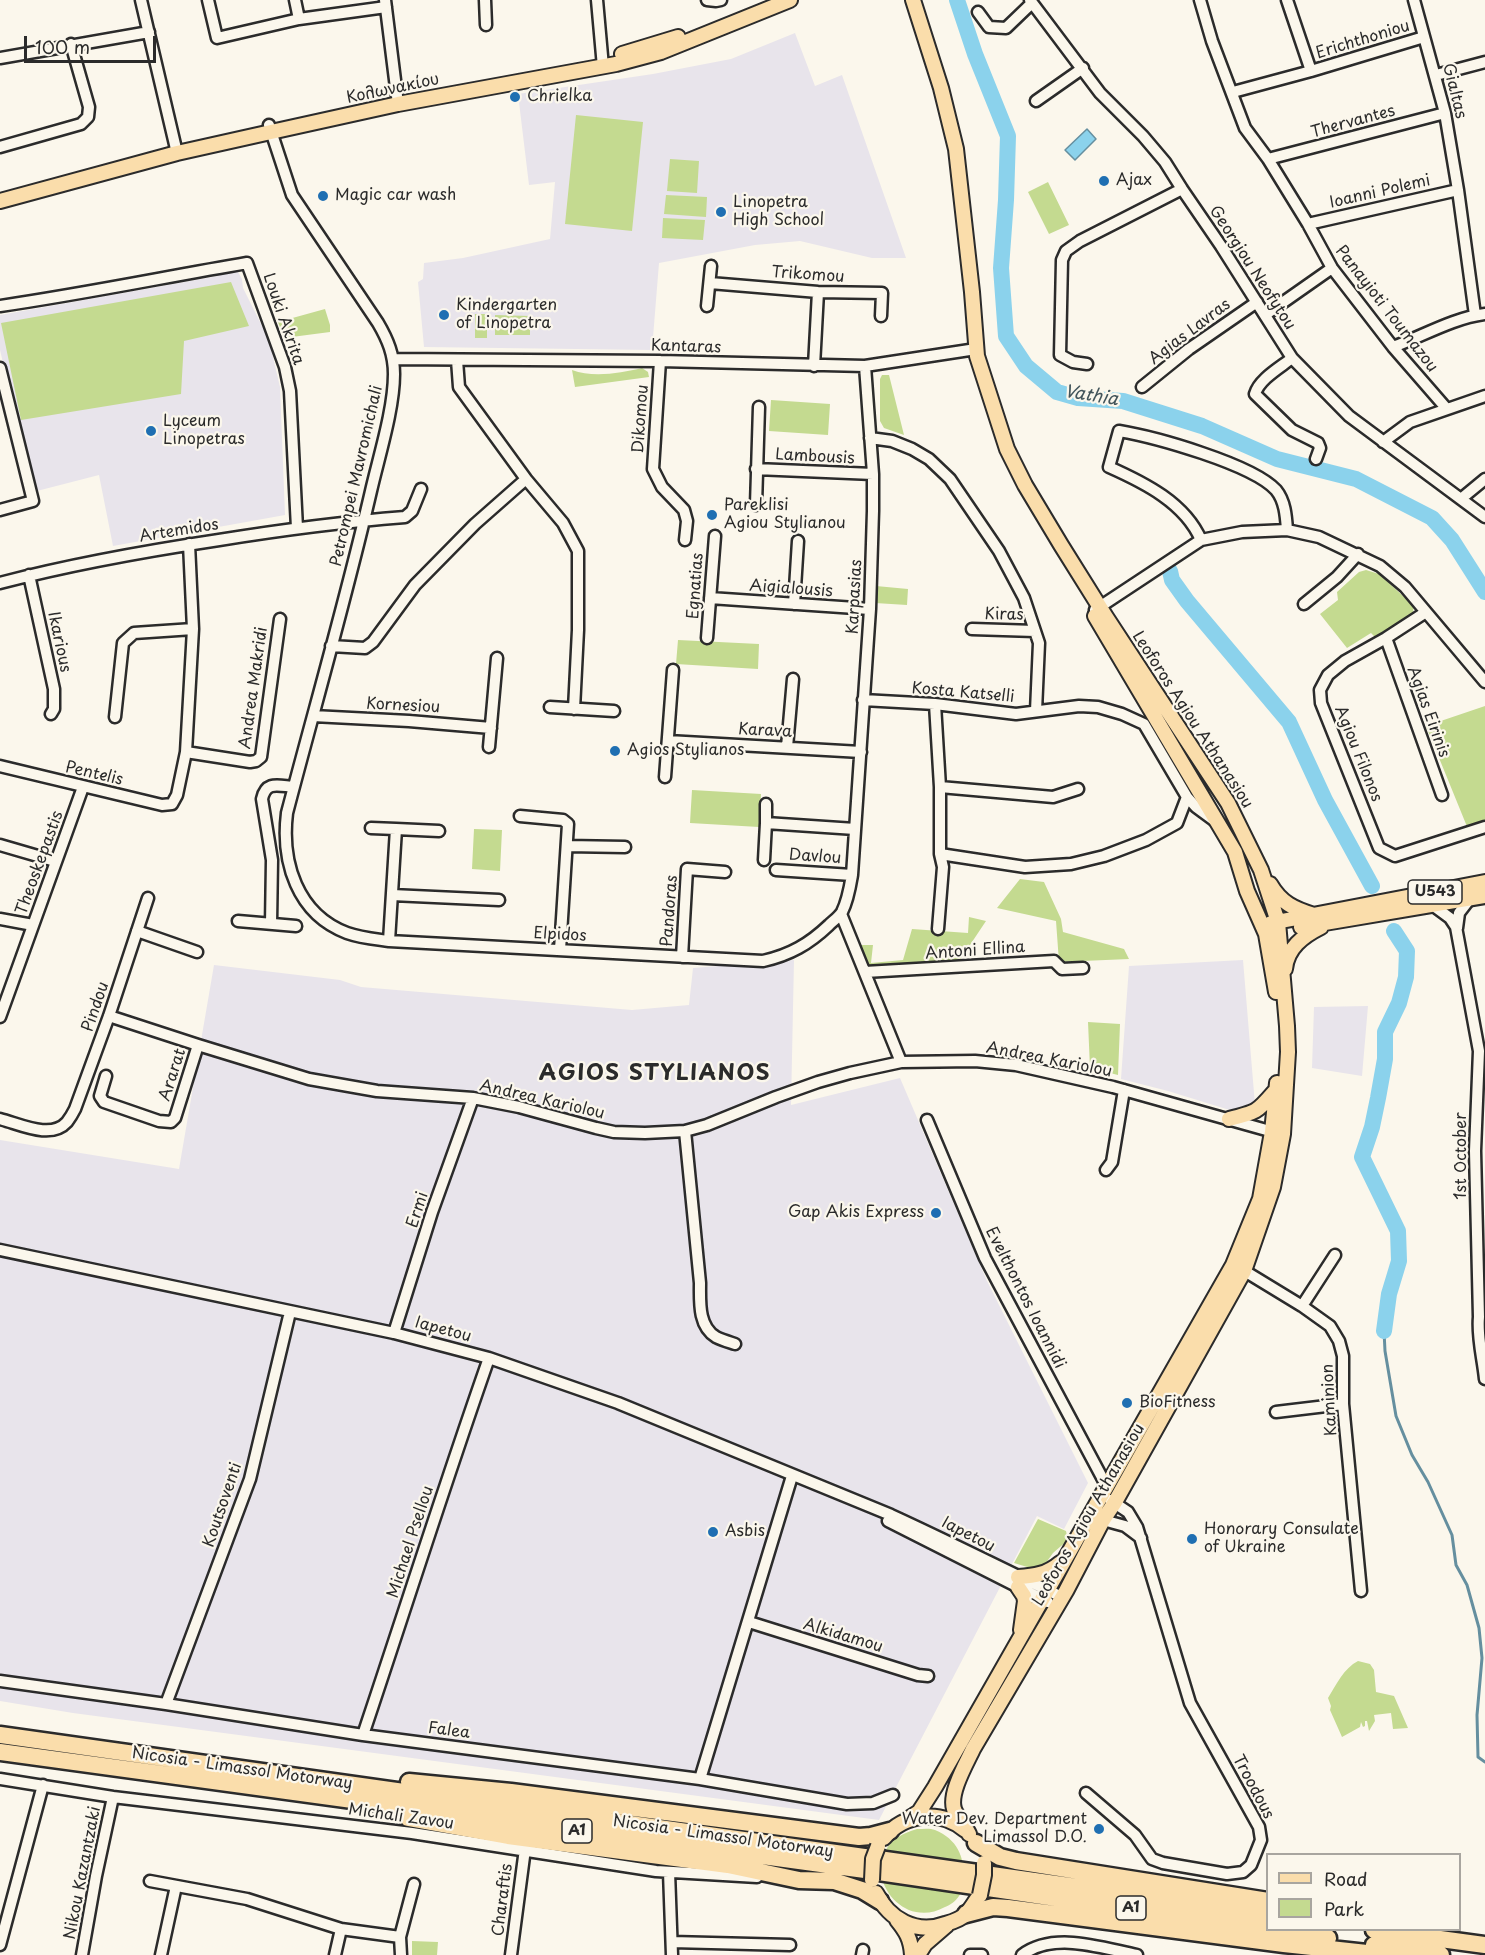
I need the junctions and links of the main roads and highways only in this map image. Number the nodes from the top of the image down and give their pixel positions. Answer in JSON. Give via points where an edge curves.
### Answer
{"nodes":[{"id":1,"x":772,"y":0,"type":"edge"},
{"id":2,"x":790,"y":0,"type":"edge"},
{"id":3,"x":913,"y":1,"type":"edge"},
{"id":4,"x":603,"y":63,"type":"junction"},
{"id":5,"x":177,"y":151,"type":"junction"},
{"id":6,"x":0,"y":195,"type":"edge"},
{"id":7,"x":0,"y":201,"type":"edge"},
{"id":8,"x":1096,"y":610,"type":"junction"},
{"id":9,"x":1261,"y":870,"type":"junction"},
{"id":10,"x":1485,"y":882,"type":"edge"},
{"id":11,"x":1485,"y":897,"type":"edge"},
{"id":12,"x":1383,"y":907,"type":"junction"},
{"id":13,"x":1316,"y":915,"type":"junction"},
{"id":14,"x":1331,"y":922,"type":"junction"},
{"id":15,"x":1271,"y":928,"type":"junction"},
{"id":16,"x":1283,"y":979,"type":"junction"},
{"id":17,"x":1277,"y":1088,"type":"junction"},
{"id":18,"x":1229,"y":1119,"type":"road end"},
{"id":19,"x":1278,"y":1133,"type":"junction"},
{"id":20,"x":1238,"y":1268,"type":"junction"},
{"id":21,"x":1064,"y":1561,"type":"junction"},
{"id":22,"x":1020,"y":1638,"type":"junction"},
{"id":23,"x":1,"y":1741,"type":"edge"},
{"id":24,"x":288,"y":1792,"type":"junction"},
{"id":25,"x":908,"y":1819,"type":"junction"},
{"id":26,"x":890,"y":1831,"type":"junction"},
{"id":27,"x":973,"y":1839,"type":"junction"},
{"id":28,"x":880,"y":1901,"type":"junction"},
{"id":29,"x":1266,"y":1901,"type":"edge"},
{"id":30,"x":966,"y":1914,"type":"junction"},
{"id":31,"x":1266,"y":1914,"type":"edge"},
{"id":32,"x":895,"y":1917,"type":"junction"},
{"id":33,"x":948,"y":1923,"type":"junction"},
{"id":34,"x":1266,"y":1929,"type":"edge"},
{"id":35,"x":1286,"y":1931,"type":"edge"},
{"id":36,"x":1388,"y":1931,"type":"edge"},
{"id":37,"x":1427,"y":1931,"type":"edge"},
{"id":38,"x":1485,"y":1945,"type":"edge"},
{"id":39,"x":912,"y":1955,"type":"edge"},
{"id":40,"x":918,"y":1955,"type":"edge"},
{"id":41,"x":1385,"y":1955,"type":"edge"},
{"id":42,"x":1441,"y":1955,"type":"edge"}],
"edges":[{"from":1,"to":4,"type":"main road","name":"Κολωνακίου","via":[[703,29]]},
{"from":2,"to":4,"type":"main road","name":"Κολωνακίου","via":[[661,52]]},
{"from":3,"to":8,"type":"main road","name":"Leoforos Agiou Athanasiou","via":[[956,149],[976,352],[1015,465]]},
{"from":4,"to":5,"type":"main road","name":"Κολωνακίου","via":[[398,99]]},
{"from":5,"to":6,"type":"main road","name":"Κολωνακίου"},
{"from":5,"to":7,"type":"main road","name":"Κολωνακίου"},
{"from":8,"to":9,"type":"main road","name":"Leoforos Agiou Athanasiou","via":[[1226,800]]},
{"from":8,"to":15,"type":"main road","name":"Leoforos Agiou Athanasiou","via":[[1235,852],[1247,891]]},
{"from":9,"to":13,"type":"main road","via":[[1284,903]]},
{"from":9,"to":15,"type":"main road","name":"Leoforos Agiou Athanasiou"},
{"from":10,"to":12,"type":"main road","number":"U543"},
{"from":11,"to":12,"type":"main road","number":"U543"},
{"from":12,"to":13,"type":"main road","number":"U543"},
{"from":12,"to":14,"type":"main road","number":"U543"},
{"from":13,"to":15,"type":"main road","number":"U543"},
{"from":14,"to":15,"type":"main road","number":"U543"},
{"from":14,"to":16,"type":"main road","via":[[1296,945],[1288,956]]},
{"from":15,"to":16,"type":"main road","name":"Leoforos Agiou Athanasiou"},
{"from":15,"to":17,"type":"main road","name":"Leoforos Agiou Athanasiou","via":[[1279,1011]]},
{"from":16,"to":19,"type":"main road","name":"Leoforos Agiou Athanasiou","via":[[1288,1052]]},
{"from":17,"to":18,"type":"main road","via":[[1255,1112]]},
{"from":17,"to":19,"type":"main road","name":"Leoforos Agiou Athanasiou"},
{"from":19,"to":20,"type":"main road","name":"Leoforos Agiou Athanasiou","via":[[1273,1187]]},
{"from":20,"to":21,"type":"main road","name":"Leoforos Agiou Athanasiou"},
{"from":20,"to":27,"type":"main road","name":"Leoforos Agiou Athanasiou","via":[[1115,1502],[960,1776],[954,1809]]},
{"from":21,"to":22,"type":"main road","name":"Leoforos Agiou Athanasiou"},
{"from":21,"to":22,"type":"main road","via":[[1049,1572],[1018,1582],[1025,1604]]},
{"from":22,"to":25,"type":"main road","name":"Leoforos Agiou Athanasiou","via":[[935,1787],[919,1812]]},
{"from":23,"to":24,"type":"highway","name":"Nicosia - Limassol Motorway","number":"A1"},
{"from":23,"to":26,"type":"highway","via":[[66,1740],[859,1837]]},
{"from":23,"to":31,"type":"highway","name":"Nicosia - Limassol Motorway","number":"A1"},
{"from":24,"to":28,"type":"highway","via":[[497,1834],[728,1865],[799,1880],[834,1881]]},
{"from":24,"to":34,"type":"highway","name":"Nicosia - Limassol Motorway","number":"A1"},
{"from":25,"to":26,"type":"main road"},
{"from":25,"to":27,"type":"main road","via":[[941,1818],[961,1827]]},
{"from":26,"to":28,"type":"main road","bridge":true,"via":[[873,1859],[872,1880]]},
{"from":27,"to":29,"type":"highway","via":[[1000,1857],[1016,1861]]},
{"from":27,"to":30,"type":"main road","bridge":true,"via":[[984,1863],[984,1875],[980,1895]]},
{"from":28,"to":32,"type":"main road"},
{"from":30,"to":33,"type":"main road"},
{"from":30,"to":41,"type":"highway","via":[[993,1907],[1008,1908]]},
{"from":32,"to":33,"type":"main road","via":[[915,1927],[937,1928]]},
{"from":32,"to":39,"type":"main road","via":[[907,1932]]},
{"from":33,"to":40,"type":"main road"},
{"from":35,"to":42,"type":"highway"},
{"from":36,"to":38,"type":"highway"},
{"from":37,"to":38,"type":"highway"}]}
